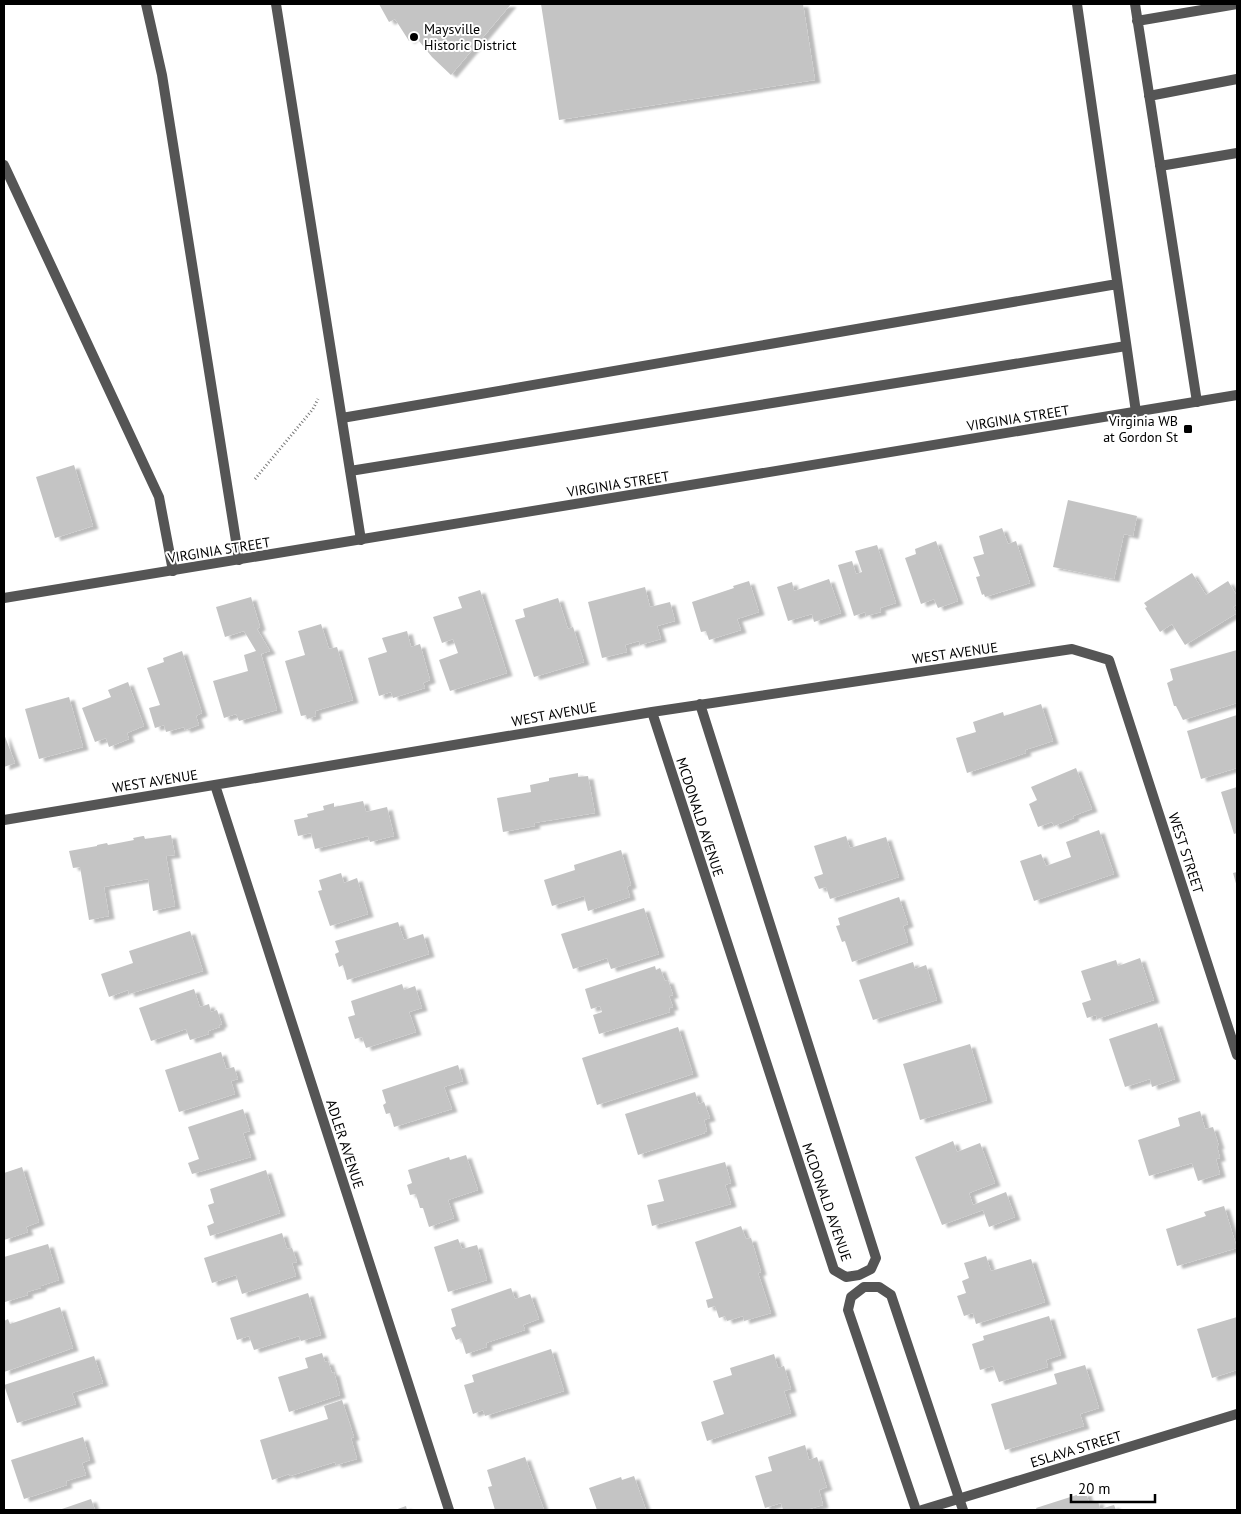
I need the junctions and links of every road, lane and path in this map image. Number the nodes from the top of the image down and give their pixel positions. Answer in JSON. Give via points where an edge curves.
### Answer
{"nodes":[{"id":1,"x":146,"y":4,"type":"edge"},
{"id":2,"x":276,"y":4,"type":"edge"},
{"id":3,"x":1077,"y":4,"type":"edge"},
{"id":4,"x":1135,"y":4,"type":"edge"},
{"id":5,"x":1237,"y":4,"type":"edge"},
{"id":6,"x":1137,"y":20,"type":"junction"},
{"id":7,"x":1237,"y":79,"type":"edge"},
{"id":8,"x":1149,"y":96,"type":"junction"},
{"id":9,"x":1237,"y":153,"type":"edge"},
{"id":10,"x":4,"y":165,"type":"edge"},
{"id":11,"x":1160,"y":166,"type":"junction"},
{"id":12,"x":1117,"y":284,"type":"junction"},
{"id":13,"x":1126,"y":346,"type":"junction"},
{"id":14,"x":320,"y":395,"type":"dead end"},
{"id":15,"x":1237,"y":396,"type":"edge"},
{"id":16,"x":1197,"y":402,"type":"junction"},
{"id":17,"x":1136,"y":412,"type":"junction"},
{"id":18,"x":342,"y":418,"type":"junction"},
{"id":19,"x":350,"y":471,"type":"junction"},
{"id":20,"x":256,"y":478,"type":"dead end"},
{"id":21,"x":361,"y":540,"type":"junction"},
{"id":22,"x":239,"y":560,"type":"junction"},
{"id":23,"x":173,"y":571,"type":"junction"},
{"id":24,"x":4,"y":598,"type":"edge"},
{"id":25,"x":1109,"y":660,"type":"joint"},
{"id":26,"x":700,"y":704,"type":"junction"},
{"id":27,"x":652,"y":712,"type":"junction"},
{"id":28,"x":215,"y":785,"type":"junction"},
{"id":29,"x":4,"y":820,"type":"edge"},
{"id":30,"x":1237,"y":1055,"type":"edge"},
{"id":31,"x":1237,"y":1414,"type":"edge"},
{"id":32,"x":960,"y":1499,"type":"junction"},
{"id":33,"x":449,"y":1510,"type":"edge"},
{"id":34,"x":916,"y":1510,"type":"edge"},
{"id":35,"x":922,"y":1510,"type":"edge"},
{"id":36,"x":964,"y":1510,"type":"edge"}],
"edges":[{"from":1,"to":22,"type":"street","via":[[163,85]]},
{"from":2,"to":18,"type":"street"},
{"from":3,"to":12,"type":"street"},
{"from":4,"to":6,"type":"street"},
{"from":5,"to":6,"type":"street"},
{"from":6,"to":8,"type":"street"},
{"from":7,"to":8,"type":"street"},
{"from":8,"to":11,"type":"street"},
{"from":9,"to":11,"type":"street"},
{"from":10,"to":23,"type":"street","via":[[158,497]]},
{"from":11,"to":16,"type":"street"},
{"from":12,"to":13,"type":"street"},
{"from":12,"to":18,"type":"street"},
{"from":13,"to":17,"type":"street"},
{"from":13,"to":19,"type":"street"},
{"from":14,"to":20,"type":"path","via":[[313,409]]},
{"from":15,"to":16,"type":"street","name":"VIRGINIA STREET"},
{"from":16,"to":17,"type":"street","name":"VIRGINIA STREET"},
{"from":17,"to":21,"type":"street","name":"VIRGINIA STREET"},
{"from":18,"to":19,"type":"street"},
{"from":19,"to":21,"type":"street"},
{"from":21,"to":22,"type":"street","name":"VIRGINIA STREET"},
{"from":22,"to":23,"type":"street","name":"VIRGINIA STREET"},
{"from":23,"to":24,"type":"street","name":"VIRGINIA STREET"},
{"from":25,"to":26,"type":"street","name":"WEST AVENUE","via":[[1072,649]]},
{"from":25,"to":30,"type":"street","name":"WEST STREET"},
{"from":26,"to":27,"type":"street","name":"WEST AVENUE"},
{"from":26,"to":27,"type":"street","name":"MCDONALD AVENUE","via":[[876,1258],[871,1269],[859,1275],[846,1277],[834,1270]]},
{"from":27,"to":28,"type":"street","name":"WEST AVENUE"},
{"from":28,"to":29,"type":"street","name":"WEST AVENUE"},
{"from":28,"to":33,"type":"street","name":"ADLER AVENUE"},
{"from":31,"to":32,"type":"street","name":"ESLAVA STREET"},
{"from":32,"to":34,"type":"street","via":[[891,1295],[879,1287],[864,1287],[851,1297],[848,1310]]},
{"from":32,"to":35,"type":"street","name":"ESLAVA STREET"},
{"from":32,"to":36,"type":"street"}]}
